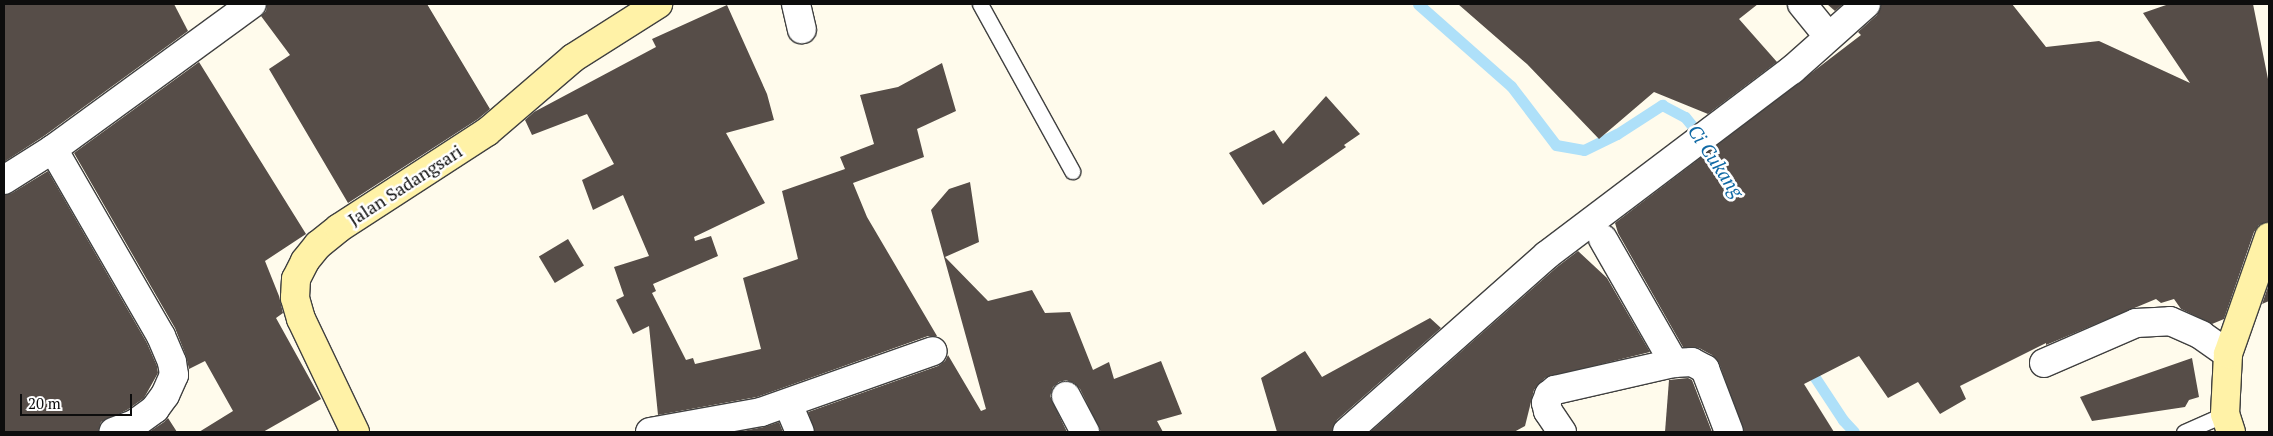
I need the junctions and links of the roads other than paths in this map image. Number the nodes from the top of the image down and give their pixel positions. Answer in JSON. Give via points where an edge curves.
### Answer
{"nodes":[{"id":1,"x":252,"y":4,"type":"edge"},
{"id":2,"x":658,"y":4,"type":"edge"},
{"id":3,"x":980,"y":4,"type":"edge"},
{"id":4,"x":1802,"y":4,"type":"edge"},
{"id":5,"x":1866,"y":4,"type":"edge"},
{"id":6,"x":1828,"y":36,"type":"junction"},
{"id":7,"x":53,"y":148,"type":"junction"},
{"id":8,"x":1072,"y":171,"type":"dead end"},
{"id":9,"x":4,"y":180,"type":"edge"},
{"id":10,"x":2269,"y":237,"type":"edge"},
{"id":11,"x":1603,"y":238,"type":"dead end"},
{"id":12,"x":933,"y":351,"type":"dead end"},
{"id":13,"x":2228,"y":354,"type":"junction"},
{"id":14,"x":1674,"y":363,"type":"junction"},
{"id":15,"x":2044,"y":363,"type":"dead end"},
{"id":16,"x":1066,"y":396,"type":"dead end"},
{"id":17,"x":788,"y":404,"type":"junction"},
{"id":18,"x":2228,"y":423,"type":"edge"},
{"id":19,"x":729,"y":426,"type":"edge"},
{"id":20,"x":350,"y":431,"type":"edge"},
{"id":21,"x":113,"y":432,"type":"edge"},
{"id":22,"x":650,"y":432,"type":"edge"},
{"id":23,"x":800,"y":432,"type":"edge"},
{"id":24,"x":1085,"y":432,"type":"edge"},
{"id":25,"x":1347,"y":432,"type":"edge"},
{"id":26,"x":1562,"y":432,"type":"edge"},
{"id":27,"x":1729,"y":432,"type":"edge"},
{"id":28,"x":2184,"y":432,"type":"edge"}],
"edges":[{"from":1,"to":7,"type":"street"},
{"from":2,"to":20,"type":"street","name":"Jalan Sadangsari","via":[[573,58],[487,132],[339,228],[305,261],[296,279],[295,298]]},
{"from":3,"to":8,"type":"lane"},
{"from":4,"to":6,"type":"street"},
{"from":5,"to":6,"type":"street"},
{"from":6,"to":25,"type":"street","via":[[1792,70],[1547,256]]},
{"from":7,"to":9,"type":"street"},
{"from":7,"to":21,"type":"street","via":[[161,336],[172,362],[174,375],[155,409],[134,424]]},
{"from":10,"to":13,"type":"street"},
{"from":11,"to":14,"type":"street"},
{"from":12,"to":17,"type":"street"},
{"from":13,"to":15,"type":"street","via":[[2201,335],[2170,321],[2136,323]]},
{"from":13,"to":18,"type":"street"},
{"from":14,"to":26,"type":"street","via":[[1555,390],[1546,403]]},
{"from":14,"to":27,"type":"street","via":[[1692,362],[1705,369]]},
{"from":16,"to":24,"type":"street"},
{"from":17,"to":19,"type":"street"},
{"from":17,"to":23,"type":"street"},
{"from":18,"to":28,"type":"lane"},
{"from":19,"to":22,"type":"street"}]}
